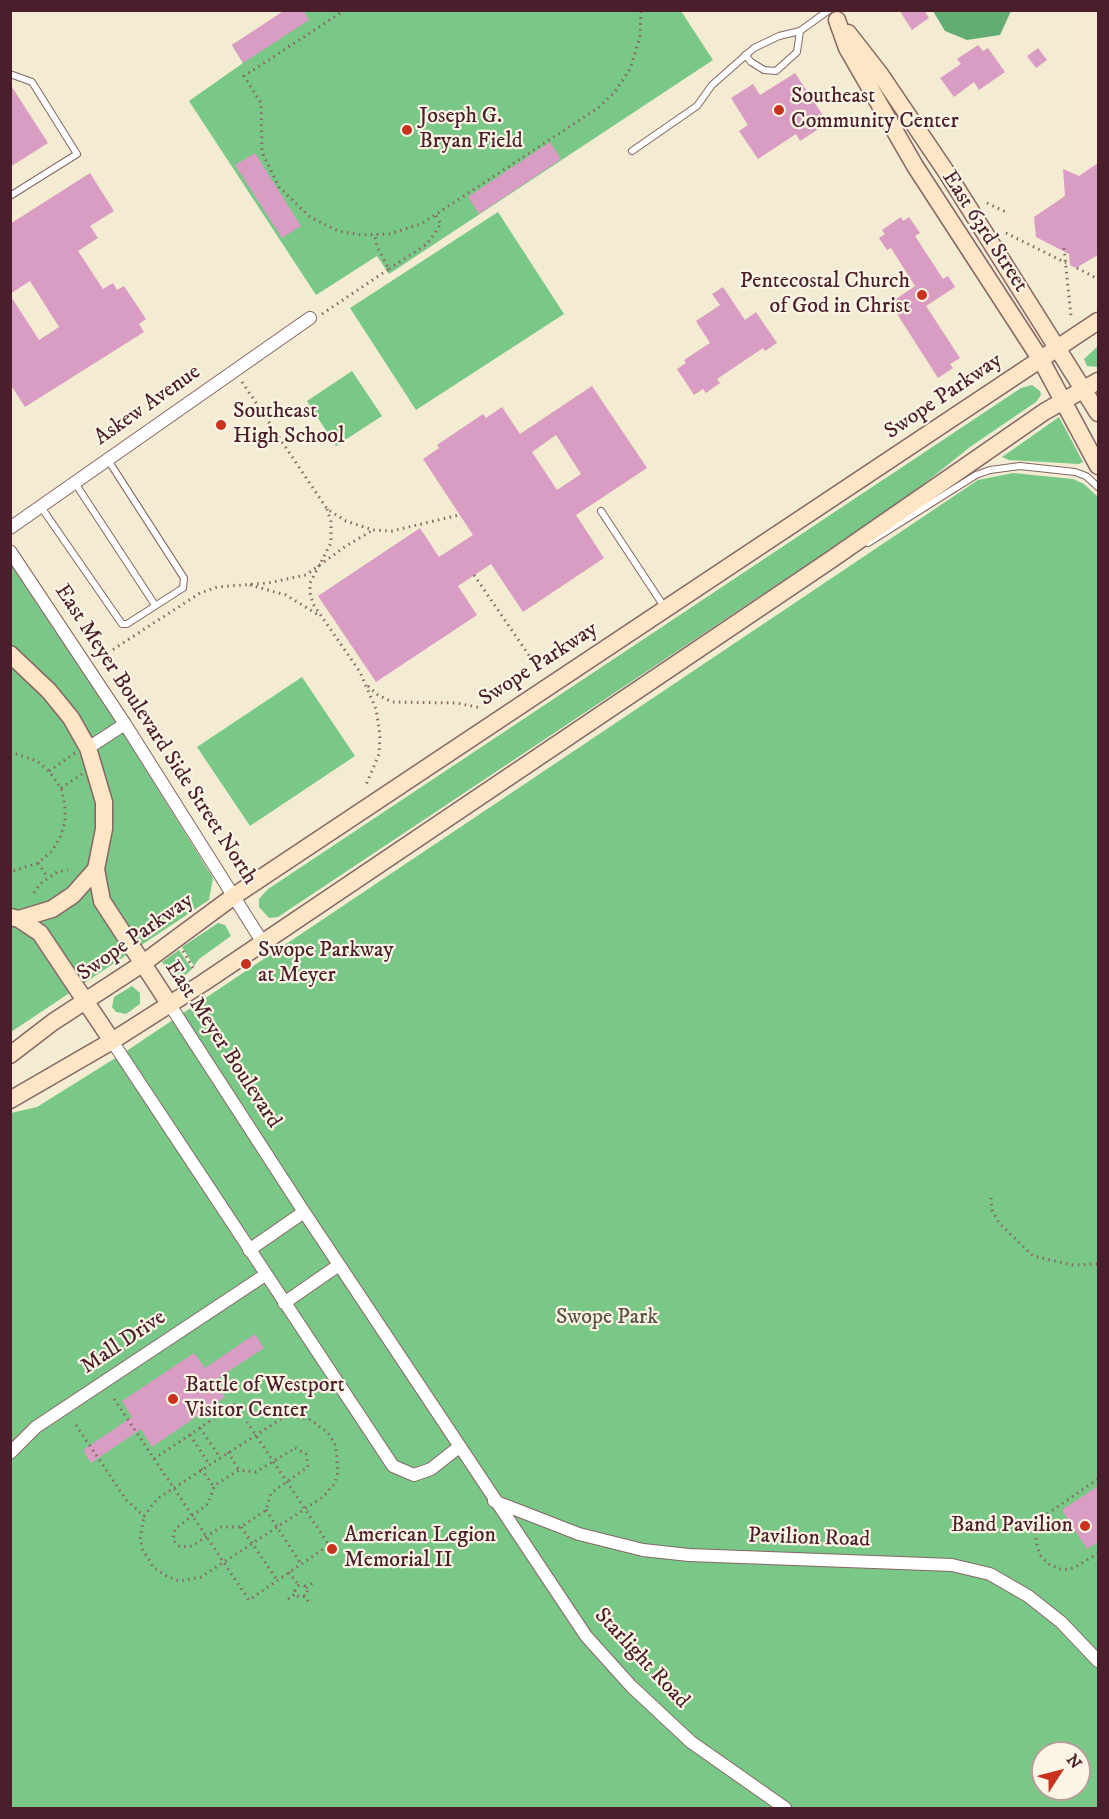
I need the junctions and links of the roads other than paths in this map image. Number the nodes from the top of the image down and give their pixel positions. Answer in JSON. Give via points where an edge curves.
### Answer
{"nodes":[{"id":1,"x":832,"y":14,"type":"edge"},
{"id":2,"x":800,"y":31,"type":"junction"},
{"id":3,"x":745,"y":55,"type":"junction"},
{"id":4,"x":10,"y":74,"type":"edge"},
{"id":5,"x":632,"y":151,"type":"dead end"},
{"id":6,"x":10,"y":196,"type":"edge"},
{"id":7,"x":315,"y":317,"type":"road end"},
{"id":8,"x":1098,"y":321,"type":"edge"},
{"id":9,"x":1059,"y":348,"type":"junction"},
{"id":10,"x":1041,"y":360,"type":"junction"},
{"id":11,"x":1091,"y":385,"type":"edge"},
{"id":12,"x":1064,"y":400,"type":"junction"},
{"id":13,"x":1098,"y":413,"type":"edge"},
{"id":14,"x":108,"y":460,"type":"junction"},
{"id":15,"x":1098,"y":466,"type":"edge"},
{"id":16,"x":75,"y":483,"type":"junction"},
{"id":17,"x":1098,"y":487,"type":"edge"},
{"id":18,"x":41,"y":507,"type":"junction"},
{"id":19,"x":601,"y":511,"type":"dead end"},
{"id":20,"x":10,"y":528,"type":"edge"},
{"id":21,"x":10,"y":551,"type":"edge"},
{"id":22,"x":829,"y":561,"type":"junction"},
{"id":23,"x":155,"y":605,"type":"junction"},
{"id":24,"x":666,"y":609,"type":"junction"},
{"id":25,"x":10,"y":654,"type":"edge"},
{"id":26,"x":126,"y":724,"type":"junction"},
{"id":27,"x":82,"y":750,"type":"junction"},
{"id":28,"x":96,"y":869,"type":"junction"},
{"id":29,"x":234,"y":896,"type":"junction"},
{"id":30,"x":15,"y":918,"type":"edge"},
{"id":31,"x":263,"y":943,"type":"junction"},
{"id":32,"x":142,"y":964,"type":"junction"},
{"id":33,"x":86,"y":1001,"type":"junction"},
{"id":34,"x":170,"y":1005,"type":"junction"},
{"id":35,"x":112,"y":1041,"type":"junction"},
{"id":36,"x":10,"y":1055,"type":"edge"},
{"id":37,"x":10,"y":1100,"type":"edge"},
{"id":38,"x":304,"y":1212,"type":"junction"},
{"id":39,"x":249,"y":1250,"type":"junction"},
{"id":40,"x":339,"y":1265,"type":"junction"},
{"id":41,"x":265,"y":1275,"type":"junction"},
{"id":42,"x":284,"y":1303,"type":"junction"},
{"id":43,"x":459,"y":1447,"type":"junction"},
{"id":44,"x":10,"y":1453,"type":"edge"},
{"id":45,"x":494,"y":1501,"type":"junction"},
{"id":46,"x":1098,"y":1660,"type":"edge"},
{"id":47,"x":785,"y":1809,"type":"edge"}],
"edges":[{"from":1,"to":2,"type":"lane"},
{"from":1,"to":9,"type":"main road","name":"East 63rd Street","via":[[880,74],[947,172]]},
{"from":1,"to":10,"type":"main road","name":"East 63rd Street","via":[[847,48],[915,166]]},
{"from":2,"to":3,"type":"lane","via":[[779,36]]},
{"from":2,"to":3,"type":"lane","via":[[797,52],[777,71],[764,70]]},
{"from":3,"to":5,"type":"lane","via":[[712,85],[697,106]]},
{"from":4,"to":6,"type":"lane","via":[[32,82],[77,154]]},
{"from":7,"to":14,"type":"street","name":"Askew Avenue"},
{"from":8,"to":9,"type":"main road","name":"Swope Parkway"},
{"from":9,"to":10,"type":"main road","name":"Swope Parkway"},
{"from":9,"to":11,"type":"main road","name":"East 63rd Street"},
{"from":10,"to":12,"type":"main road","name":"East 63rd Street"},
{"from":10,"to":24,"type":"main road","name":"Swope Parkway"},
{"from":11,"to":12,"type":"main road"},
{"from":11,"to":13,"type":"main road","name":"East 63rd Street"},
{"from":12,"to":15,"type":"main road","name":"East 63rd Street"},
{"from":12,"to":22,"type":"main road"},
{"from":14,"to":16,"type":"street","name":"Askew Avenue"},
{"from":14,"to":23,"type":"lane","via":[[184,578],[183,588]]},
{"from":16,"to":18,"type":"street","name":"Askew Avenue"},
{"from":16,"to":23,"type":"lane"},
{"from":17,"to":22,"type":"lane","via":[[1086,476],[1065,470],[1020,466],[990,470],[874,540]]},
{"from":18,"to":20,"type":"street","name":"Askew Avenue"},
{"from":18,"to":23,"type":"lane","via":[[118,621],[127,624]]},
{"from":19,"to":24,"type":"lane"},
{"from":21,"to":26,"type":"street","name":"East Meyer Boulevard Side Street North"},
{"from":22,"to":31,"type":"main road"},
{"from":24,"to":29,"type":"main road","name":"Swope Parkway"},
{"from":25,"to":27,"type":"main road","name":"East Meyer Boulevard","via":[[71,718]]},
{"from":26,"to":27,"type":"street"},
{"from":26,"to":29,"type":"street","name":"East Meyer Boulevard Side Street North"},
{"from":27,"to":28,"type":"main road","name":"East Meyer Boulevard","via":[[104,802],[104,829]]},
{"from":28,"to":30,"type":"main road","via":[[85,884],[52,909]]},
{"from":28,"to":32,"type":"main road","name":"East Meyer Boulevard","via":[[102,901]]},
{"from":29,"to":31,"type":"street","name":"East Meyer Boulevard Side Street North"},
{"from":29,"to":32,"type":"main road","name":"Swope Parkway"},
{"from":30,"to":33,"type":"main road","via":[[40,933]]},
{"from":31,"to":34,"type":"main road"},
{"from":32,"to":33,"type":"main road","name":"Swope Parkway"},
{"from":32,"to":34,"type":"main road","name":"East Meyer Boulevard"},
{"from":33,"to":35,"type":"main road"},
{"from":33,"to":36,"type":"main road","name":"Swope Parkway"},
{"from":34,"to":35,"type":"main road"},
{"from":34,"to":38,"type":"street","name":"East Meyer Boulevard"},
{"from":35,"to":37,"type":"main road"},
{"from":35,"to":39,"type":"street"},
{"from":38,"to":39,"type":"street"},
{"from":38,"to":40,"type":"street","name":"East Meyer Boulevard"},
{"from":39,"to":41,"type":"street"},
{"from":40,"to":42,"type":"street"},
{"from":40,"to":43,"type":"street","name":"East Meyer Boulevard"},
{"from":41,"to":42,"type":"street"},
{"from":41,"to":44,"type":"street","name":"Mall Drive","via":[[36,1427]]},
{"from":42,"to":43,"type":"street","via":[[393,1466],[414,1475],[431,1469]]},
{"from":43,"to":45,"type":"street","name":"Starlight Road"},
{"from":45,"to":46,"type":"street","name":"Pavilion Road","via":[[579,1534],[643,1550],[952,1565],[990,1574],[1062,1622]]},
{"from":45,"to":47,"type":"street","name":"Starlight Road","via":[[586,1636],[631,1686],[691,1742]]}]}
